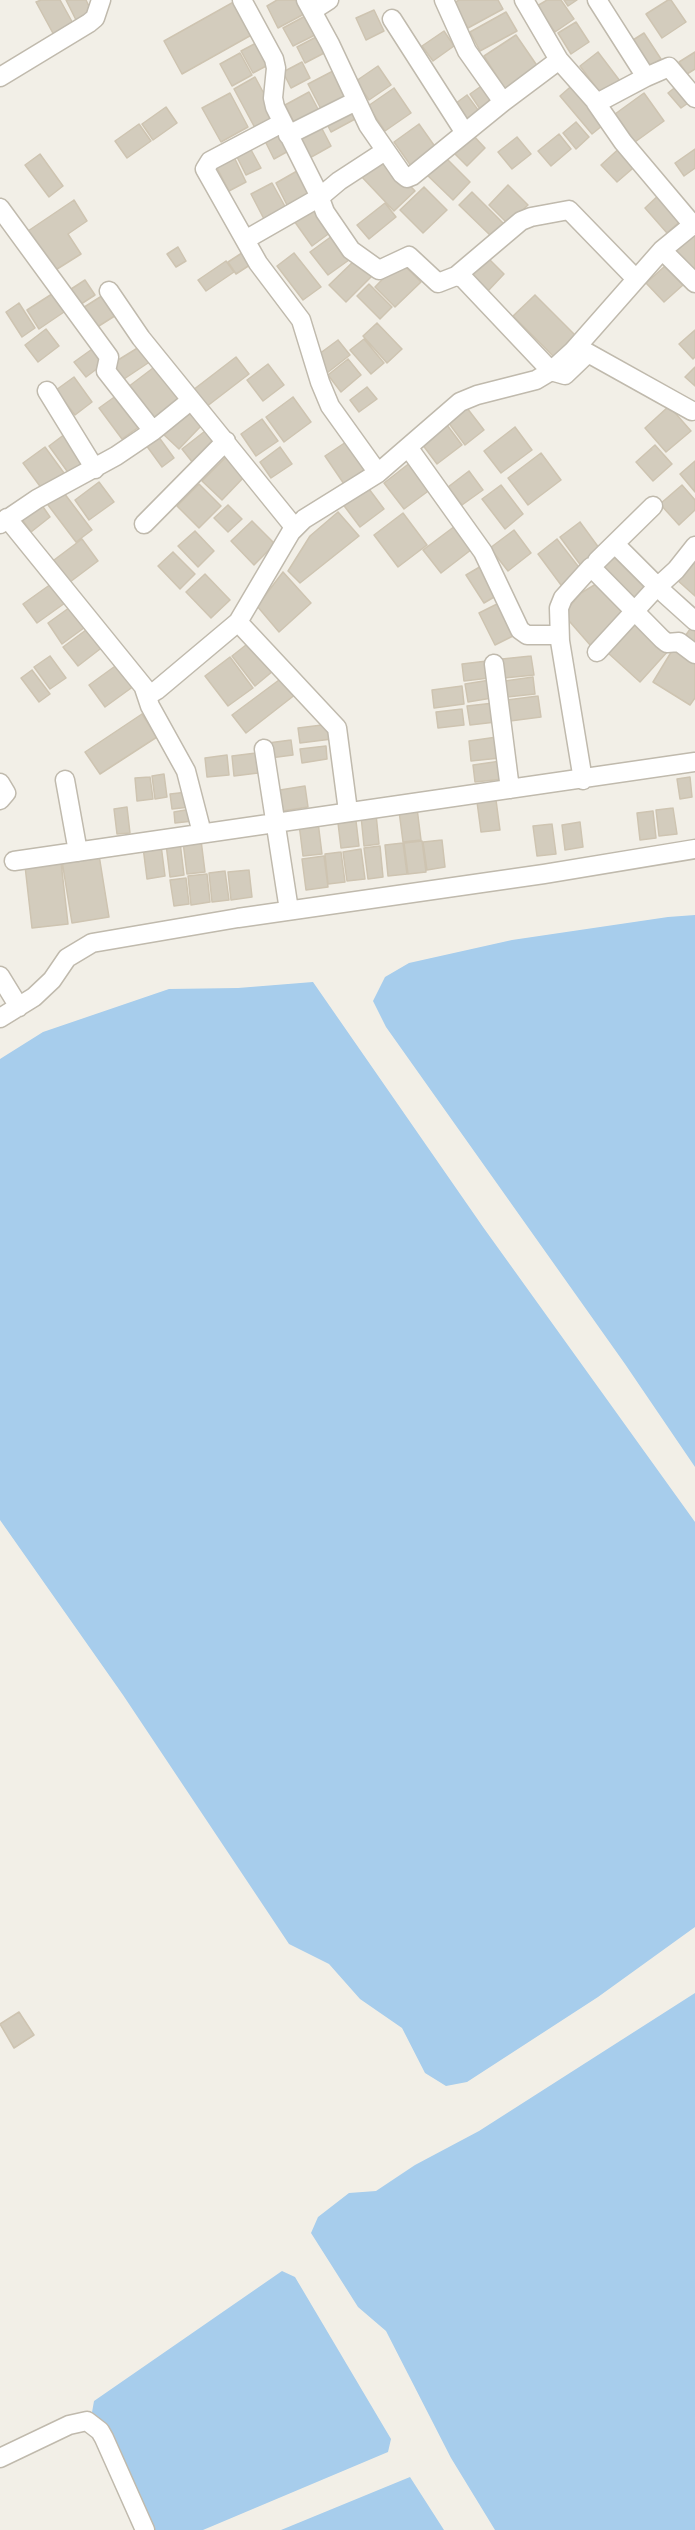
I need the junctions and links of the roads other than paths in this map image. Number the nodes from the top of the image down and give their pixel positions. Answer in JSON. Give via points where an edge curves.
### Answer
{"nodes":[{"id":1,"x":102,"y":0,"type":"edge"},
{"id":2,"x":242,"y":0,"type":"edge"},
{"id":3,"x":329,"y":0,"type":"edge"},
{"id":4,"x":444,"y":0,"type":"edge"},
{"id":5,"x":524,"y":0,"type":"edge"},
{"id":6,"x":597,"y":0,"type":"edge"},
{"id":7,"x":309,"y":6,"type":"edge"},
{"id":8,"x":392,"y":19,"type":"dead end"},
{"id":9,"x":559,"y":60,"type":"junction"},
{"id":10,"x":0,"y":77,"type":"edge"},
{"id":11,"x":646,"y":77,"type":"junction"},
{"id":12,"x":695,"y":98,"type":"edge"},
{"id":13,"x":356,"y":101,"type":"junction"},
{"id":14,"x":503,"y":102,"type":"junction"},
{"id":15,"x":596,"y":103,"type":"junction"},
{"id":16,"x":285,"y":129,"type":"junction"},
{"id":17,"x":465,"y":133,"type":"junction"},
{"id":18,"x":386,"y":152,"type":"junction"},
{"id":19,"x":320,"y":197,"type":"junction"},
{"id":20,"x":0,"y":208,"type":"edge"},
{"id":21,"x":694,"y":224,"type":"edge"},
{"id":22,"x":245,"y":240,"type":"junction"},
{"id":23,"x":662,"y":250,"type":"junction"},
{"id":24,"x":456,"y":276,"type":"junction"},
{"id":25,"x":636,"y":279,"type":"junction"},
{"id":26,"x":695,"y":284,"type":"edge"},
{"id":27,"x":109,"y":291,"type":"dead end"},
{"id":28,"x":551,"y":372,"type":"junction"},
{"id":29,"x":47,"y":391,"type":"dead end"},
{"id":30,"x":190,"y":401,"type":"junction"},
{"id":31,"x":692,"y":411,"type":"dead end"},
{"id":32,"x":153,"y":431,"type":"junction"},
{"id":33,"x":226,"y":441,"type":"junction"},
{"id":34,"x":408,"y":447,"type":"junction"},
{"id":35,"x":95,"y":469,"type":"junction"},
{"id":36,"x":378,"y":473,"type":"junction"},
{"id":37,"x":653,"y":506,"type":"dead end"},
{"id":38,"x":4,"y":521,"type":"edge"},
{"id":39,"x":144,"y":524,"type":"dead end"},
{"id":40,"x":295,"y":528,"type":"junction"},
{"id":41,"x":615,"y":544,"type":"junction"},
{"id":42,"x":695,"y":546,"type":"edge"},
{"id":43,"x":597,"y":561,"type":"dead end"},
{"id":44,"x":657,"y":586,"type":"junction"},
{"id":45,"x":634,"y":612,"type":"junction"},
{"id":46,"x":695,"y":620,"type":"edge"},
{"id":47,"x":238,"y":622,"type":"junction"},
{"id":48,"x":560,"y":635,"type":"junction"},
{"id":49,"x":679,"y":642,"type":"junction"},
{"id":50,"x":597,"y":652,"type":"dead end"},
{"id":51,"x":695,"y":654,"type":"edge"},
{"id":52,"x":494,"y":664,"type":"dead end"},
{"id":53,"x":144,"y":688,"type":"junction"},
{"id":54,"x":264,"y":749,"type":"dead end"},
{"id":55,"x":695,"y":762,"type":"edge"},
{"id":56,"x":65,"y":780,"type":"dead end"},
{"id":57,"x":583,"y":780,"type":"junction"},
{"id":58,"x":0,"y":783,"type":"edge"},
{"id":59,"x":510,"y":789,"type":"junction"},
{"id":60,"x":0,"y":800,"type":"edge"},
{"id":61,"x":348,"y":811,"type":"junction"},
{"id":62,"x":276,"y":823,"type":"junction"},
{"id":63,"x":202,"y":833,"type":"junction"},
{"id":64,"x":695,"y":849,"type":"edge"},
{"id":65,"x":78,"y":852,"type":"junction"},
{"id":66,"x":14,"y":861,"type":"dead end"},
{"id":67,"x":289,"y":910,"type":"junction"},
{"id":68,"x":0,"y":976,"type":"edge"},
{"id":69,"x":11,"y":1012,"type":"edge"},
{"id":70,"x":0,"y":2458,"type":"edge"},
{"id":71,"x":145,"y":2530,"type":"edge"}],
"edges":[{"from":1,"to":10,"type":"street","via":[[89,23]]},
{"from":2,"to":16,"type":"street","via":[[274,59],[273,101]]},
{"from":3,"to":7,"type":"street"},
{"from":4,"to":14,"type":"street","via":[[467,51]]},
{"from":5,"to":9,"type":"street"},
{"from":6,"to":11,"type":"street"},
{"from":7,"to":13,"type":"street"},
{"from":8,"to":17,"type":"street"},
{"from":9,"to":14,"type":"street"},
{"from":9,"to":15,"type":"street"},
{"from":11,"to":12,"type":"street","via":[[669,67]]},
{"from":11,"to":15,"type":"street"},
{"from":13,"to":16,"type":"street"},
{"from":13,"to":18,"type":"street"},
{"from":14,"to":17,"type":"street"},
{"from":15,"to":21,"type":"street","via":[[623,142]]},
{"from":16,"to":19,"type":"street"},
{"from":16,"to":22,"type":"street","via":[[210,161],[205,167]]},
{"from":17,"to":18,"type":"street","via":[[407,178]]},
{"from":18,"to":19,"type":"street"},
{"from":19,"to":22,"type":"street"},
{"from":19,"to":24,"type":"street","via":[[325,212],[349,247],[379,270],[409,256],[438,284]]},
{"from":20,"to":32,"type":"street","via":[[110,357],[106,371]]},
{"from":21,"to":23,"type":"street"},
{"from":22,"to":36,"type":"street","via":[[301,320],[330,406]]},
{"from":23,"to":25,"type":"street"},
{"from":23,"to":26,"type":"street"},
{"from":24,"to":25,"type":"street","via":[[521,221],[569,210]]},
{"from":24,"to":28,"type":"street","via":[[463,278]]},
{"from":25,"to":28,"type":"street"},
{"from":27,"to":30,"type":"street"},
{"from":28,"to":31,"type":"street","via":[[565,375],[588,353]]},
{"from":28,"to":34,"type":"street","via":[[460,402]]},
{"from":29,"to":35,"type":"street"},
{"from":30,"to":32,"type":"street"},
{"from":30,"to":33,"type":"street"},
{"from":32,"to":35,"type":"street"},
{"from":33,"to":39,"type":"street"},
{"from":33,"to":40,"type":"street"},
{"from":34,"to":36,"type":"street"},
{"from":34,"to":48,"type":"street","via":[[483,552],[520,630],[527,635]]},
{"from":35,"to":38,"type":"street"},
{"from":36,"to":40,"type":"street"},
{"from":37,"to":41,"type":"street"},
{"from":38,"to":53,"type":"street"},
{"from":40,"to":47,"type":"street"},
{"from":41,"to":43,"type":"street"},
{"from":41,"to":44,"type":"street"},
{"from":42,"to":44,"type":"street"},
{"from":44,"to":45,"type":"street"},
{"from":44,"to":46,"type":"street"},
{"from":45,"to":48,"type":"street","via":[[591,567],[560,602]]},
{"from":45,"to":49,"type":"street","via":[[667,644]]},
{"from":45,"to":50,"type":"street"},
{"from":46,"to":49,"type":"street"},
{"from":47,"to":53,"type":"street","via":[[157,690],[152,693]]},
{"from":47,"to":61,"type":"street","via":[[336,728]]},
{"from":48,"to":57,"type":"street"},
{"from":49,"to":51,"type":"street"},
{"from":52,"to":59,"type":"street"},
{"from":53,"to":63,"type":"street","via":[[186,771]]},
{"from":54,"to":62,"type":"street"},
{"from":55,"to":57,"type":"street"},
{"from":56,"to":65,"type":"street"},
{"from":57,"to":59,"type":"street"},
{"from":58,"to":60,"type":"street","via":[[6,793]]},
{"from":59,"to":61,"type":"street"},
{"from":61,"to":62,"type":"street"},
{"from":62,"to":63,"type":"street"},
{"from":62,"to":67,"type":"street"},
{"from":63,"to":65,"type":"street"},
{"from":64,"to":67,"type":"street"},
{"from":65,"to":66,"type":"street"},
{"from":67,"to":69,"type":"street","via":[[92,943],[68,958],[44,988]]},
{"from":68,"to":69,"type":"street"},
{"from":70,"to":71,"type":"street","via":[[69,2425],[87,2421],[104,2438]]}]}
